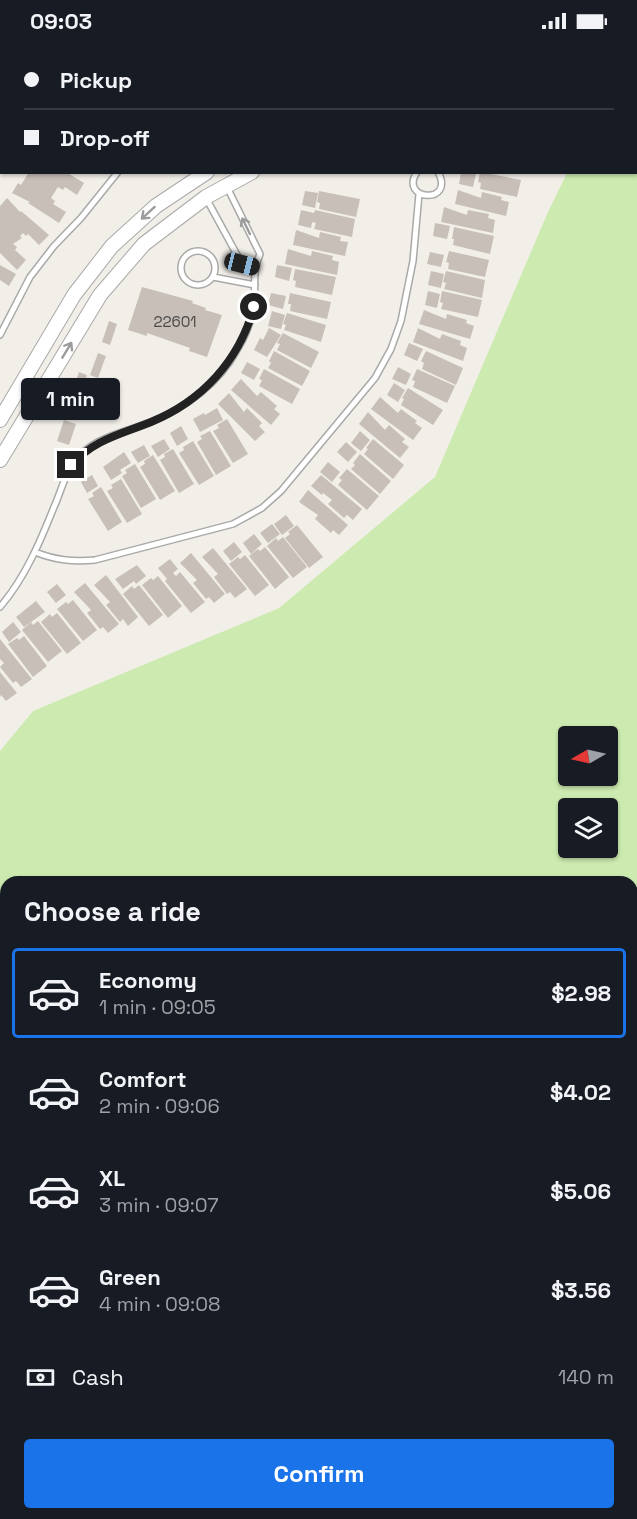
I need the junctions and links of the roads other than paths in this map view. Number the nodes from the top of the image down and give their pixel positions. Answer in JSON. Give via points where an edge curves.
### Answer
{"nodes":[{"id":1,"x":116,"y":174,"type":"edge"},
{"id":2,"x":221,"y":174,"type":"edge"},
{"id":3,"x":248,"y":174,"type":"edge"},
{"id":4,"x":416,"y":174,"type":"edge"},
{"id":5,"x":439,"y":174,"type":"edge"},
{"id":6,"x":202,"y":176,"type":"edge"},
{"id":7,"x":227,"y":185,"type":"junction"},
{"id":8,"x":419,"y":194,"type":"junction"},
{"id":9,"x":206,"y":197,"type":"junction"},
{"id":10,"x":254,"y":267,"type":"junction"},
{"id":11,"x":213,"y":277,"type":"junction"},
{"id":12,"x":255,"y":285,"type":"junction"},
{"id":13,"x":0,"y":335,"type":"edge"},
{"id":14,"x":0,"y":420,"type":"edge"},
{"id":15,"x":1,"y":455,"type":"edge"},
{"id":16,"x":34,"y":552,"type":"junction"},
{"id":17,"x":0,"y":607,"type":"edge"}],
"edges":[{"from":1,"to":13,"type":"lane","via":[[30,277]]},
{"from":2,"to":7,"type":"street"},
{"from":3,"to":7,"type":"street"},
{"from":4,"to":8,"type":"lane","via":[[413,182]]},
{"from":5,"to":8,"type":"lane","via":[[442,186],[438,192],[432,196]]},
{"from":6,"to":9,"type":"street"},
{"from":6,"to":14,"type":"street","one_way":true,"via":[[156,206],[112,246],[74,295]]},
{"from":7,"to":9,"type":"street"},
{"from":10,"to":7,"type":"lane","one_way":true,"via":[[260,254]]},
{"from":8,"to":16,"type":"lane","via":[[413,261],[391,349],[375,378],[281,491],[262,508],[233,524],[94,560],[71,562]]},
{"from":9,"to":10,"type":"lane","via":[[242,264]]},
{"from":15,"to":9,"type":"street","one_way":true,"via":[[100,295],[144,244]]},
{"from":10,"to":12,"type":"lane"},
{"from":11,"to":11,"type":"lane","via":[[215,269],[208,254],[192,251],[185,256],[180,271],[190,284],[207,283]]},
{"from":11,"to":12,"type":"lane"},
{"from":12,"to":16,"type":"lane","via":[[248,329],[221,374],[181,407],[83,452],[71,465]]},
{"from":16,"to":17,"type":"lane","via":[[15,589]]}]}
